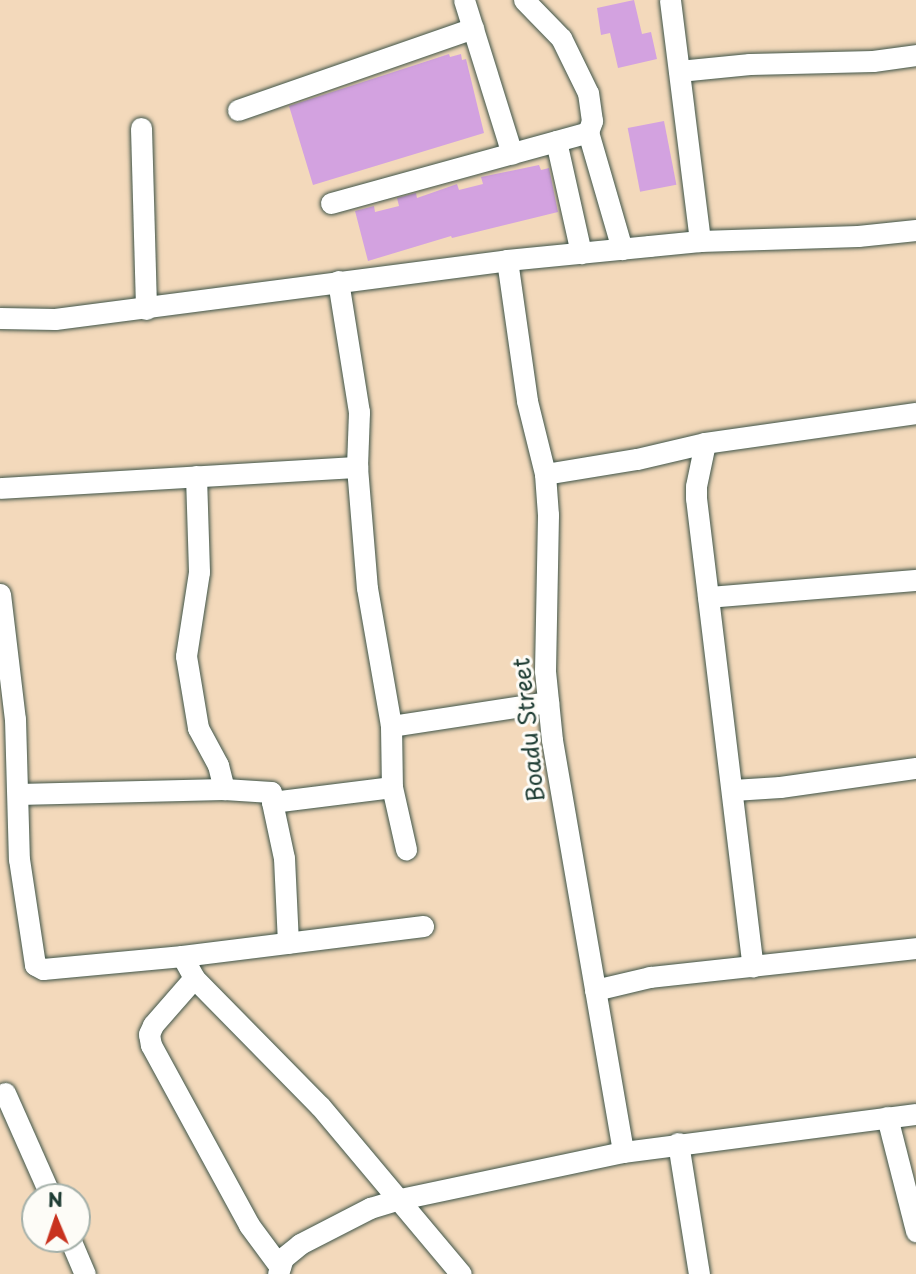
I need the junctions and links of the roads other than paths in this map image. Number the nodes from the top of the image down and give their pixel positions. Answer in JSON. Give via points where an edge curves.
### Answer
{"nodes":[{"id":1,"x":464,"y":0,"type":"edge"},
{"id":2,"x":524,"y":0,"type":"edge"},
{"id":3,"x":670,"y":0,"type":"edge"},
{"id":4,"x":473,"y":28,"type":"junction"},
{"id":5,"x":916,"y":55,"type":"edge"},
{"id":6,"x":679,"y":71,"type":"junction"},
{"id":7,"x":238,"y":110,"type":"dead end"},
{"id":8,"x":141,"y":128,"type":"dead end"},
{"id":9,"x":588,"y":132,"type":"junction"},
{"id":10,"x":556,"y":141,"type":"junction"},
{"id":11,"x":512,"y":154,"type":"junction"},
{"id":12,"x":331,"y":204,"type":"dead end"},
{"id":13,"x":916,"y":230,"type":"edge"},
{"id":14,"x":700,"y":241,"type":"junction"},
{"id":15,"x":622,"y":248,"type":"junction"},
{"id":16,"x":581,"y":253,"type":"junction"},
{"id":17,"x":507,"y":260,"type":"junction"},
{"id":18,"x":338,"y":281,"type":"junction"},
{"id":19,"x":146,"y":309,"type":"junction"},
{"id":20,"x":0,"y":317,"type":"edge"},
{"id":21,"x":916,"y":413,"type":"edge"},
{"id":22,"x":705,"y":443,"type":"junction"},
{"id":23,"x":357,"y":467,"type":"junction"},
{"id":24,"x":545,"y":474,"type":"junction"},
{"id":25,"x":196,"y":475,"type":"junction"},
{"id":26,"x":0,"y":488,"type":"edge"},
{"id":27,"x":916,"y":580,"type":"edge"},
{"id":28,"x":0,"y":594,"type":"edge"},
{"id":29,"x":708,"y":597,"type":"junction"},
{"id":30,"x":548,"y":702,"type":"junction"},
{"id":31,"x":7,"y":719,"type":"edge"},
{"id":32,"x":391,"y":726,"type":"junction"},
{"id":33,"x":916,"y":768,"type":"edge"},
{"id":34,"x":392,"y":787,"type":"junction"},
{"id":35,"x":224,"y":789,"type":"junction"},
{"id":36,"x":733,"y":790,"type":"junction"},
{"id":37,"x":18,"y":794,"type":"junction"},
{"id":38,"x":272,"y":802,"type":"junction"},
{"id":39,"x":406,"y":849,"type":"dead end"},
{"id":40,"x":423,"y":926,"type":"dead end"},
{"id":41,"x":288,"y":943,"type":"junction"},
{"id":42,"x":916,"y":948,"type":"edge"},
{"id":43,"x":182,"y":956,"type":"junction"},
{"id":44,"x":753,"y":967,"type":"junction"},
{"id":45,"x":194,"y":978,"type":"junction"},
{"id":46,"x":595,"y":990,"type":"junction"},
{"id":47,"x":5,"y":1093,"type":"dead end"},
{"id":48,"x":916,"y":1114,"type":"edge"},
{"id":49,"x":887,"y":1117,"type":"junction"},
{"id":50,"x":678,"y":1143,"type":"junction"},
{"id":51,"x":623,"y":1152,"type":"junction"},
{"id":52,"x":45,"y":1183,"type":"edge"},
{"id":53,"x":400,"y":1199,"type":"junction"},
{"id":54,"x":916,"y":1231,"type":"edge"},
{"id":55,"x":76,"y":1253,"type":"edge"},
{"id":56,"x":279,"y":1270,"type":"edge"},
{"id":57,"x":85,"y":1274,"type":"edge"},
{"id":58,"x":461,"y":1274,"type":"edge"},
{"id":59,"x":699,"y":1274,"type":"edge"}],
"edges":[{"from":1,"to":4,"type":"street"},
{"from":2,"to":9,"type":"street","via":[[561,38],[588,93],[592,121]]},
{"from":3,"to":6,"type":"street"},
{"from":4,"to":7,"type":"street"},
{"from":4,"to":11,"type":"street"},
{"from":5,"to":6,"type":"street"},
{"from":6,"to":14,"type":"street"},
{"from":8,"to":19,"type":"street"},
{"from":9,"to":10,"type":"street"},
{"from":9,"to":15,"type":"street"},
{"from":10,"to":11,"type":"street"},
{"from":10,"to":16,"type":"street"},
{"from":11,"to":12,"type":"street"},
{"from":13,"to":14,"type":"street"},
{"from":14,"to":15,"type":"street"},
{"from":15,"to":16,"type":"street"},
{"from":16,"to":17,"type":"street"},
{"from":17,"to":18,"type":"street"},
{"from":17,"to":24,"type":"street","name":"Boadu Street","via":[[527,401]]},
{"from":18,"to":19,"type":"street"},
{"from":18,"to":23,"type":"street","via":[[359,412]]},
{"from":19,"to":20,"type":"street","via":[[55,319]]},
{"from":21,"to":22,"type":"street"},
{"from":22,"to":24,"type":"street"},
{"from":22,"to":29,"type":"street","via":[[696,485]]},
{"from":23,"to":25,"type":"street"},
{"from":23,"to":32,"type":"street","via":[[367,588]]},
{"from":24,"to":30,"type":"street","name":"Boadu Street"},
{"from":25,"to":26,"type":"street"},
{"from":25,"to":35,"type":"street","via":[[199,572],[186,656],[198,728],[218,765]]},
{"from":27,"to":29,"type":"street"},
{"from":28,"to":31,"type":"street"},
{"from":29,"to":36,"type":"street"},
{"from":30,"to":32,"type":"street"},
{"from":30,"to":46,"type":"street","name":"Boadu Street"},
{"from":31,"to":37,"type":"street"},
{"from":32,"to":34,"type":"street"},
{"from":33,"to":36,"type":"street"},
{"from":34,"to":38,"type":"street"},
{"from":34,"to":39,"type":"street"},
{"from":35,"to":37,"type":"street"},
{"from":35,"to":38,"type":"street","via":[[271,792]]},
{"from":36,"to":44,"type":"street"},
{"from":37,"to":43,"type":"street","via":[[19,859],[35,965],[43,970]]},
{"from":38,"to":41,"type":"street","via":[[284,858]]},
{"from":40,"to":41,"type":"street"},
{"from":41,"to":43,"type":"street"},
{"from":42,"to":44,"type":"street"},
{"from":43,"to":45,"type":"street"},
{"from":44,"to":46,"type":"street","via":[[650,977]]},
{"from":45,"to":53,"type":"street","via":[[320,1106]]},
{"from":45,"to":56,"type":"street","via":[[153,1025],[150,1045],[249,1225]]},
{"from":46,"to":51,"type":"street","name":"Boadu Street"},
{"from":47,"to":52,"type":"street"},
{"from":48,"to":49,"type":"street"},
{"from":49,"to":50,"type":"street"},
{"from":49,"to":54,"type":"street"},
{"from":50,"to":51,"type":"street"},
{"from":50,"to":59,"type":"street"},
{"from":51,"to":53,"type":"street"},
{"from":53,"to":56,"type":"street","via":[[370,1208],[300,1244],[283,1258]]},
{"from":53,"to":58,"type":"street"},
{"from":55,"to":57,"type":"street"}]}
